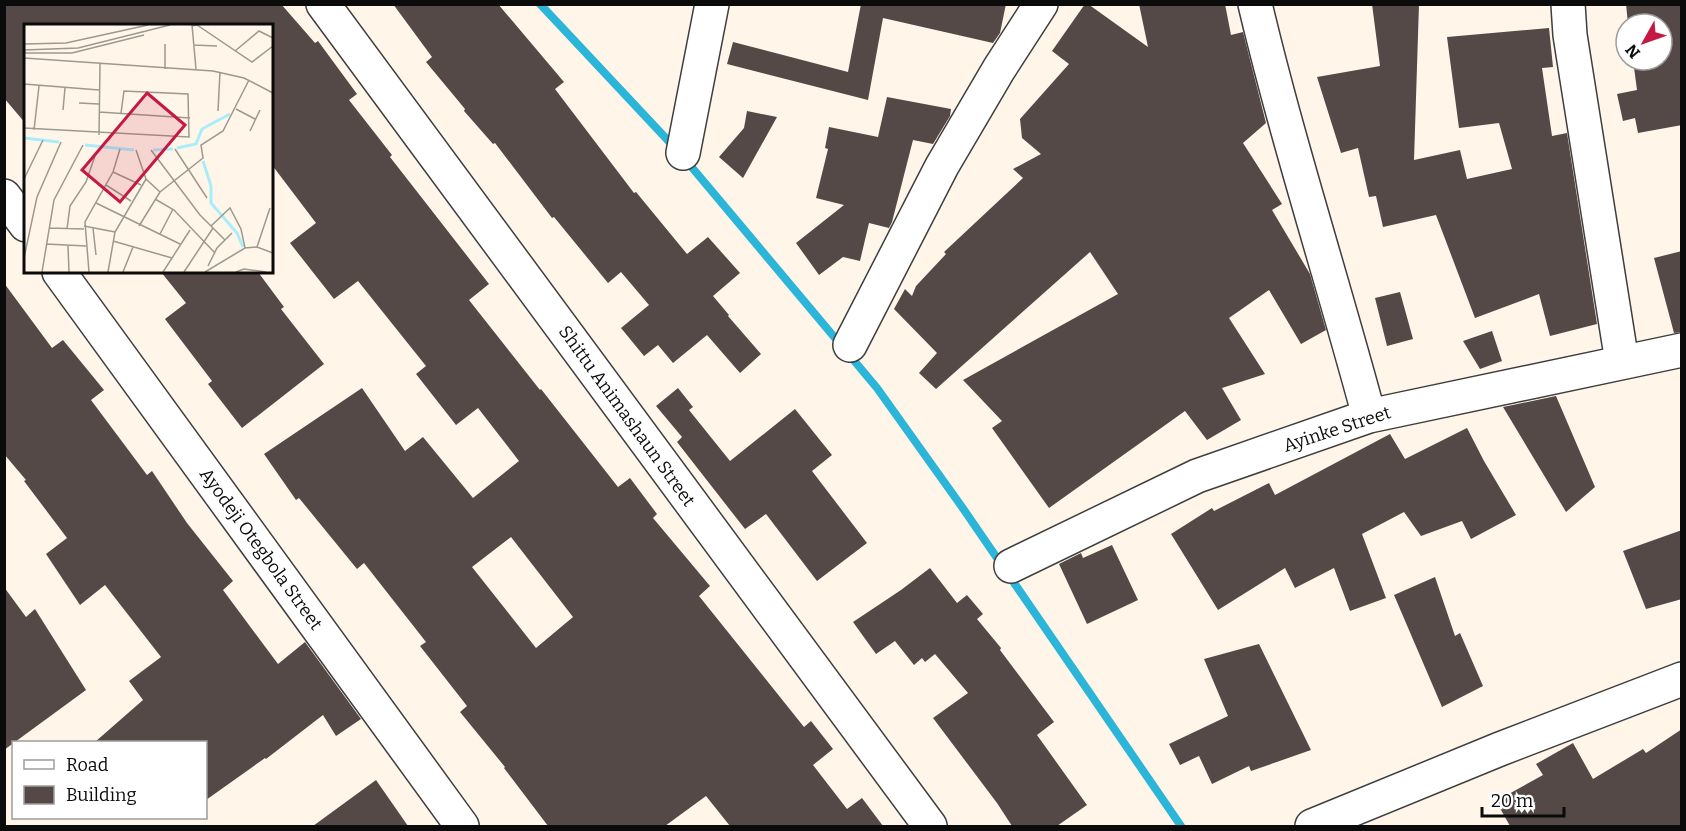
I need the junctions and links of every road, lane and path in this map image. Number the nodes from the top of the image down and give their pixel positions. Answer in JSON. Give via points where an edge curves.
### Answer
{"nodes":[{"id":1,"x":323,"y":4,"type":"edge"},
{"id":2,"x":712,"y":4,"type":"edge"},
{"id":3,"x":1041,"y":4,"type":"edge"},
{"id":4,"x":1255,"y":4,"type":"edge"},
{"id":5,"x":1568,"y":4,"type":"edge"},
{"id":6,"x":683,"y":153,"type":"dead end"},
{"id":7,"x":4,"y":196,"type":"edge"},
{"id":8,"x":24,"y":222,"type":"edge"},
{"id":9,"x":60,"y":273,"type":"edge"},
{"id":10,"x":850,"y":345,"type":"dead end"},
{"id":11,"x":1682,"y":350,"type":"edge"},
{"id":12,"x":1622,"y":362,"type":"junction"},
{"id":13,"x":1369,"y":416,"type":"junction"},
{"id":14,"x":1011,"y":566,"type":"dead end"},
{"id":15,"x":1682,"y":680,"type":"edge"},
{"id":16,"x":462,"y":826,"type":"edge"},
{"id":17,"x":930,"y":826,"type":"edge"},
{"id":18,"x":1312,"y":826,"type":"edge"}],
"edges":[{"from":1,"to":17,"type":"street","name":"Shittu Animashaun Street"},
{"from":2,"to":6,"type":"street"},
{"from":3,"to":10,"type":"street","via":[[942,166]]},
{"from":4,"to":13,"type":"street","via":[[1293,153]]},
{"from":5,"to":12,"type":"street"},
{"from":7,"to":8,"type":"street"},
{"from":9,"to":16,"type":"street","name":"Ayodeji Otegbola Street"},
{"from":11,"to":12,"type":"street","name":"Ayinke Street"},
{"from":12,"to":13,"type":"street","name":"Ayinke Street"},
{"from":13,"to":14,"type":"street","name":"Ayinke Street","via":[[1197,476]]},
{"from":15,"to":18,"type":"street"}]}
